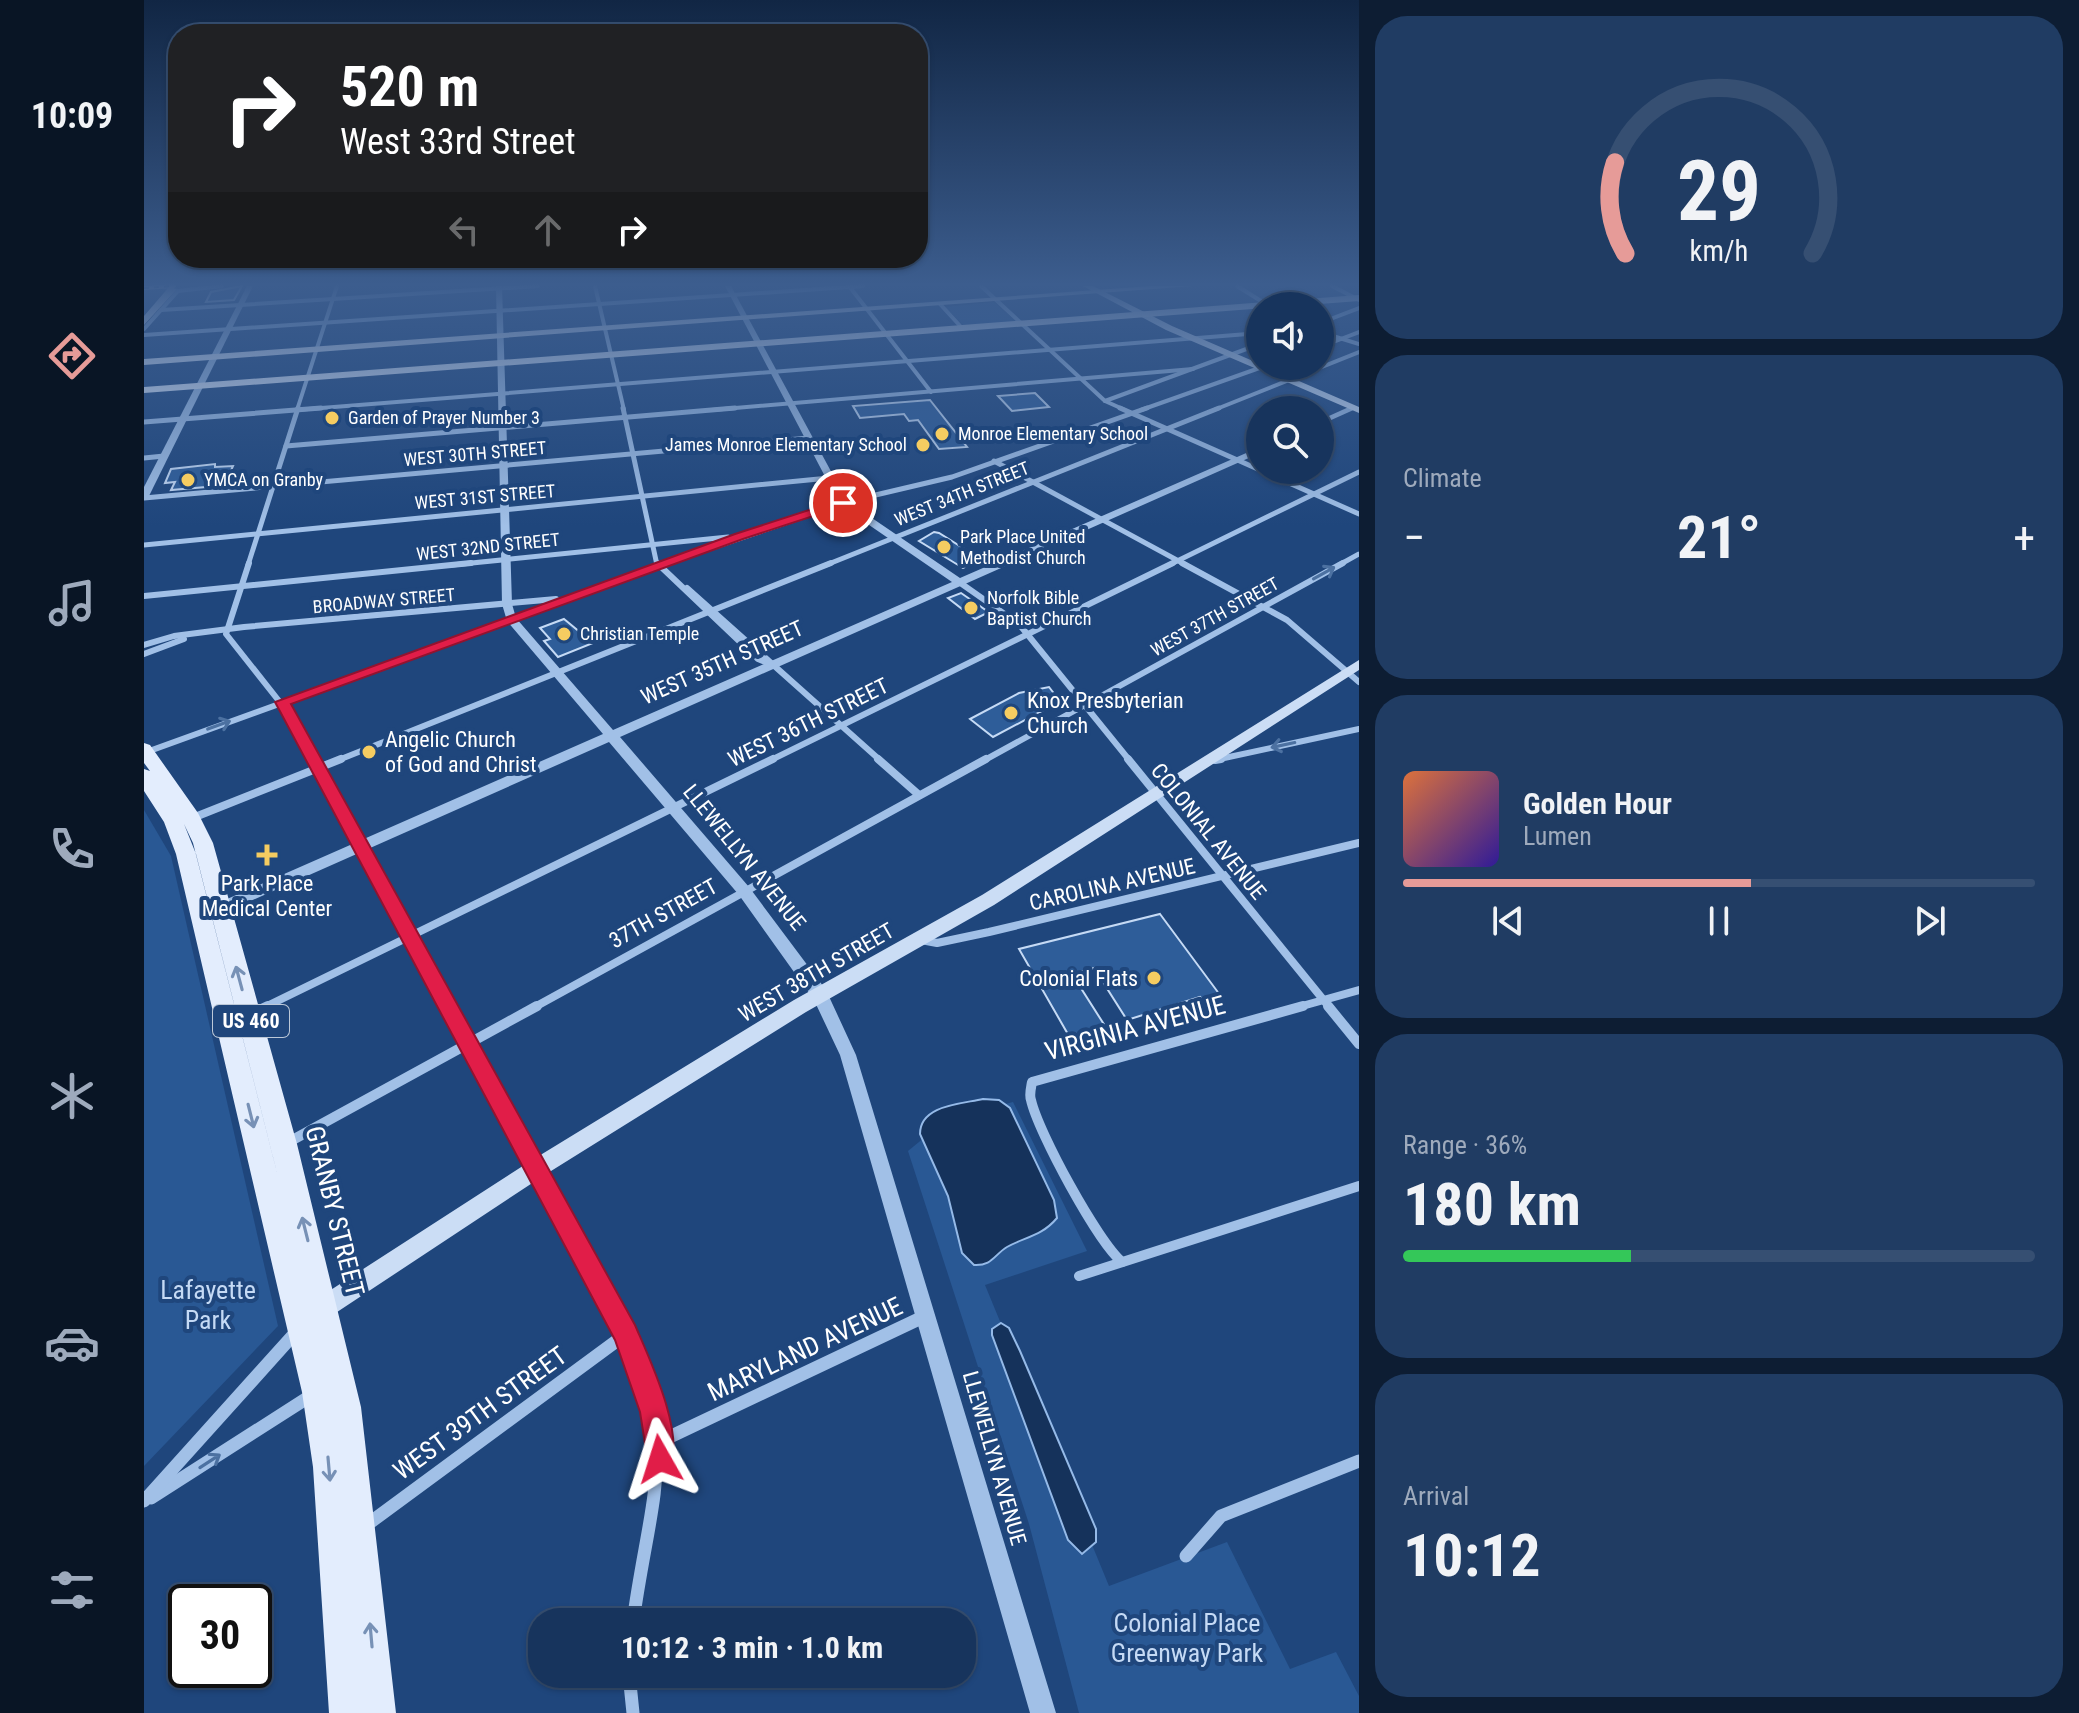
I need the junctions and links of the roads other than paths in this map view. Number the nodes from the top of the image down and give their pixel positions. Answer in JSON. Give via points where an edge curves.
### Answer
{"nodes":[{"id":1,"x":210,"y":366,"type":"edge"},
{"id":2,"x":311,"y":366,"type":"edge"},
{"id":3,"x":463,"y":366,"type":"edge"},
{"id":4,"x":501,"y":366,"type":"edge"},
{"id":5,"x":614,"y":366,"type":"edge"},
{"id":6,"x":771,"y":366,"type":"edge"},
{"id":7,"x":847,"y":366,"type":"edge"},
{"id":8,"x":911,"y":366,"type":"edge"},
{"id":9,"x":1066,"y":366,"type":"edge"},
{"id":10,"x":1201,"y":366,"type":"edge"},
{"id":11,"x":1193,"y":369,"type":"junction"},
{"id":12,"x":774,"y":372,"type":"junction"},
{"id":13,"x":1246,"y":372,"type":"edge"},
{"id":14,"x":307,"y":378,"type":"junction"},
{"id":15,"x":1080,"y":379,"type":"junction"},
{"id":16,"x":1288,"y":380,"type":"joint"},
{"id":17,"x":618,"y":384,"type":"junction"},
{"id":18,"x":200,"y":386,"type":"junction"},
{"id":19,"x":144,"y":390,"type":"edge"},
{"id":20,"x":931,"y":392,"type":"junction"},
{"id":21,"x":502,"y":394,"type":"junction"},
{"id":22,"x":1105,"y":401,"type":"junction"},
{"id":23,"x":790,"y":403,"type":"junction"},
{"id":24,"x":1357,"y":408,"type":"edge"},
{"id":25,"x":297,"y":410,"type":"junction"},
{"id":26,"x":1130,"y":412,"type":"junction"},
{"id":27,"x":626,"y":417,"type":"junction"},
{"id":28,"x":1334,"y":417,"type":"edge"},
{"id":29,"x":183,"y":419,"type":"junction"},
{"id":30,"x":144,"y":422,"type":"edge"},
{"id":31,"x":503,"y":428,"type":"junction"},
{"id":32,"x":1168,"y":429,"type":"junction"},
{"id":33,"x":808,"y":438,"type":"junction"},
{"id":34,"x":286,"y":446,"type":"junction"},
{"id":35,"x":635,"y":454,"type":"junction"},
{"id":36,"x":164,"y":456,"type":"junction"},
{"id":37,"x":1246,"y":456,"type":"edge"},
{"id":38,"x":144,"y":458,"type":"edge"},
{"id":39,"x":1237,"y":460,"type":"junction"},
{"id":40,"x":993,"y":461,"type":"junction"},
{"id":41,"x":1246,"y":464,"type":"edge"},
{"id":42,"x":503,"y":466,"type":"junction"},
{"id":43,"x":1359,"y":472,"type":"edge"},
{"id":44,"x":829,"y":478,"type":"junction"},
{"id":45,"x":1033,"y":482,"type":"junction"},
{"id":46,"x":1292,"y":484,"type":"edge"},
{"id":47,"x":273,"y":487,"type":"junction"},
{"id":48,"x":1314,"y":494,"type":"junction"},
{"id":49,"x":644,"y":496,"type":"junction"},
{"id":50,"x":144,"y":497,"type":"edge"},
{"id":51,"x":843,"y":503,"type":"junction"},
{"id":52,"x":504,"y":509,"type":"junction"},
{"id":53,"x":1359,"y":514,"type":"edge"},
{"id":54,"x":1102,"y":520,"type":"junction"},
{"id":55,"x":258,"y":533,"type":"junction"},
{"id":56,"x":739,"y":537,"type":"junction"},
{"id":57,"x":893,"y":538,"type":"junction"},
{"id":58,"x":655,"y":544,"type":"junction"},
{"id":59,"x":144,"y":545,"type":"edge"},
{"id":60,"x":1359,"y":554,"type":"edge"},
{"id":61,"x":506,"y":559,"type":"junction"},
{"id":62,"x":1178,"y":561,"type":"junction"},
{"id":63,"x":660,"y":566,"type":"junction"},
{"id":64,"x":959,"y":582,"type":"junction"},
{"id":65,"x":241,"y":587,"type":"junction"},
{"id":66,"x":144,"y":596,"type":"edge"},
{"id":67,"x":571,"y":598,"type":"junction"},
{"id":68,"x":507,"y":604,"type":"junction"},
{"id":69,"x":1262,"y":607,"type":"junction"},
{"id":70,"x":710,"y":612,"type":"junction"},
{"id":71,"x":511,"y":619,"type":"junction"},
{"id":72,"x":227,"y":629,"type":"junction"},
{"id":73,"x":199,"y":633,"type":"junction"},
{"id":74,"x":1028,"y":634,"type":"junction"},
{"id":75,"x":144,"y":645,"type":"edge"},
{"id":76,"x":144,"y":654,"type":"edge"},
{"id":77,"x":772,"y":665,"type":"junction"},
{"id":78,"x":1353,"y":668,"type":"edge"},
{"id":79,"x":555,"y":673,"type":"junction"},
{"id":80,"x":1359,"y":682,"type":"edge"},
{"id":81,"x":282,"y":702,"type":"junction"},
{"id":82,"x":1084,"y":705,"type":"junction"},
{"id":83,"x":840,"y":726,"type":"junction"},
{"id":84,"x":1359,"y":729,"type":"edge"},
{"id":85,"x":610,"y":736,"type":"junction"},
{"id":86,"x":145,"y":751,"type":"edge"},
{"id":87,"x":1204,"y":762,"type":"junction"},
{"id":88,"x":318,"y":768,"type":"junction"},
{"id":89,"x":144,"y":776,"type":"edge"},
{"id":90,"x":1155,"y":793,"type":"junction"},
{"id":91,"x":919,"y":795,"type":"junction"},
{"id":92,"x":673,"y":808,"type":"junction"},
{"id":93,"x":183,"y":821,"type":"junction"},
{"id":94,"x":1359,"y":843,"type":"edge"},
{"id":95,"x":360,"y":846,"type":"junction"},
{"id":96,"x":1223,"y":876,"type":"junction"},
{"id":97,"x":744,"y":891,"type":"junction"},
{"id":98,"x":211,"y":912,"type":"junction"},
{"id":99,"x":410,"y":936,"type":"junction"},
{"id":100,"x":920,"y":940,"type":"junction"},
{"id":101,"x":1359,"y":990,"type":"edge"},
{"id":102,"x":820,"y":995,"type":"junction"},
{"id":103,"x":1323,"y":999,"type":"junction"},
{"id":104,"x":239,"y":1020,"type":"junction"},
{"id":105,"x":467,"y":1044,"type":"junction"},
{"id":106,"x":1359,"y":1044,"type":"edge"},
{"id":107,"x":273,"y":1151,"type":"junction"},
{"id":108,"x":536,"y":1169,"type":"junction"},
{"id":109,"x":1359,"y":1186,"type":"edge"},
{"id":110,"x":1122,"y":1262,"type":"junction"},
{"id":111,"x":1079,"y":1276,"type":"dead end"},
{"id":112,"x":323,"y":1305,"type":"junction"},
{"id":113,"x":926,"y":1316,"type":"junction"},
{"id":114,"x":302,"y":1327,"type":"junction"},
{"id":115,"x":626,"y":1334,"type":"junction"},
{"id":116,"x":317,"y":1392,"type":"junction"},
{"id":117,"x":659,"y":1442,"type":"junction"},
{"id":118,"x":1359,"y":1461,"type":"edge"},
{"id":119,"x":144,"y":1502,"type":"edge"},
{"id":120,"x":361,"y":1529,"type":"junction"},
{"id":121,"x":1186,"y":1556,"type":"dead end"},
{"id":122,"x":636,"y":1608,"type":"edge"},
{"id":123,"x":630,"y":1688,"type":"edge"},
{"id":124,"x":347,"y":1713,"type":"edge"},
{"id":125,"x":378,"y":1713,"type":"edge"},
{"id":126,"x":633,"y":1713,"type":"edge"},
{"id":127,"x":1043,"y":1713,"type":"edge"}],
"edges":[{"from":1,"to":18,"type":"street"},
{"from":2,"to":14,"type":"street"},
{"from":3,"to":14,"type":"main road"},
{"from":4,"to":21,"type":"street","name":"LLEWELLYN AVENUE"},
{"from":5,"to":17,"type":"street"},
{"from":6,"to":12,"type":"street","name":"COLONIAL AVENUE"},
{"from":7,"to":12,"type":"street"},
{"from":8,"to":20,"type":"street"},
{"from":9,"to":15,"type":"street"},
{"from":10,"to":11,"type":"street"},
{"from":11,"to":15,"type":"street"},
{"from":11,"to":22,"type":"street"},
{"from":12,"to":17,"type":"street"},
{"from":12,"to":23,"type":"street","name":"COLONIAL AVENUE"},
{"from":13,"to":26,"type":"street"},
{"from":14,"to":18,"type":"main road"},
{"from":14,"to":25,"type":"street"},
{"from":15,"to":20,"type":"street"},
{"from":15,"to":22,"type":"street"},
{"from":16,"to":24,"type":"main road"},
{"from":16,"to":32,"type":"street","name":"WEST 34TH STREET"},
{"from":17,"to":21,"type":"street"},
{"from":17,"to":27,"type":"street"},
{"from":18,"to":19,"type":"main road"},
{"from":18,"to":29,"type":"street"},
{"from":20,"to":23,"type":"street"},
{"from":21,"to":25,"type":"street"},
{"from":21,"to":31,"type":"street","name":"LLEWELLYN AVENUE"},
{"from":22,"to":26,"type":"street"},
{"from":23,"to":27,"type":"street"},
{"from":23,"to":33,"type":"street","name":"COLONIAL AVENUE"},
{"from":24,"to":28,"type":"street"},
{"from":25,"to":29,"type":"street"},
{"from":25,"to":34,"type":"street"},
{"from":26,"to":32,"type":"street"},
{"from":26,"to":40,"type":"street"},
{"from":27,"to":31,"type":"street"},
{"from":27,"to":35,"type":"street"},
{"from":29,"to":30,"type":"street"},
{"from":29,"to":36,"type":"street"},
{"from":31,"to":34,"type":"street"},
{"from":31,"to":42,"type":"street","name":"LLEWELLYN AVENUE"},
{"from":32,"to":39,"type":"street"},
{"from":32,"to":45,"type":"street","name":"WEST 34TH STREET"},
{"from":33,"to":35,"type":"street","name":"WEST 30TH STREET"},
{"from":33,"to":44,"type":"street","name":"COLONIAL AVENUE"},
{"from":34,"to":47,"type":"street"},
{"from":35,"to":42,"type":"street","name":"WEST 30TH STREET"},
{"from":35,"to":49,"type":"street"},
{"from":36,"to":38,"type":"street"},
{"from":36,"to":50,"type":"street"},
{"from":37,"to":39,"type":"street","name":"WEST 35TH STREET"},
{"from":39,"to":41,"type":"street"},
{"from":39,"to":54,"type":"street","name":"WEST 35TH STREET"},
{"from":40,"to":45,"type":"street"},
{"from":40,"to":51,"type":"street","via":[[936,482]]},
{"from":42,"to":47,"type":"street","name":"WEST 30TH STREET"},
{"from":42,"to":52,"type":"street","name":"LLEWELLYN AVENUE"},
{"from":43,"to":48,"type":"street","name":"WEST 36TH STREET"},
{"from":44,"to":49,"type":"street","name":"WEST 31ST STREET"},
{"from":44,"to":51,"type":"street","name":"COLONIAL AVENUE"},
{"from":45,"to":54,"type":"street"},
{"from":45,"to":57,"type":"street","name":"WEST 34TH STREET"},
{"from":46,"to":48,"type":"street"},
{"from":47,"to":50,"type":"street","name":"WEST 30TH STREET"},
{"from":47,"to":55,"type":"street"},
{"from":48,"to":53,"type":"street"},
{"from":48,"to":62,"type":"street","name":"WEST 36TH STREET"},
{"from":49,"to":52,"type":"street","name":"WEST 31ST STREET"},
{"from":49,"to":58,"type":"street"},
{"from":51,"to":56,"type":"street"},
{"from":51,"to":57,"type":"street","name":"COLONIAL AVENUE"},
{"from":52,"to":55,"type":"street","name":"WEST 31ST STREET"},
{"from":52,"to":61,"type":"street","name":"LLEWELLYN AVENUE"},
{"from":54,"to":62,"type":"street"},
{"from":54,"to":64,"type":"street","name":"WEST 35TH STREET"},
{"from":55,"to":59,"type":"street","name":"WEST 31ST STREET"},
{"from":55,"to":65,"type":"street"},
{"from":56,"to":58,"type":"street","name":"WEST 32ND STREET"},
{"from":56,"to":63,"type":"street"},
{"from":57,"to":64,"type":"street","name":"COLONIAL AVENUE"},
{"from":57,"to":70,"type":"street","name":"WEST 34TH STREET"},
{"from":58,"to":61,"type":"street","name":"WEST 32ND STREET"},
{"from":58,"to":63,"type":"street"},
{"from":69,"to":60,"type":"street","name":"WEST 37TH STREET","one_way":true},
{"from":61,"to":65,"type":"street","name":"WEST 32ND STREET"},
{"from":61,"to":68,"type":"street","name":"LLEWELLYN AVENUE"},
{"from":62,"to":69,"type":"street"},
{"from":62,"to":74,"type":"street","name":"WEST 36TH STREET"},
{"from":63,"to":67,"type":"street"},
{"from":63,"to":70,"type":"street"},
{"from":64,"to":74,"type":"street","name":"COLONIAL AVENUE"},
{"from":64,"to":77,"type":"street","name":"WEST 35TH STREET"},
{"from":65,"to":66,"type":"street","name":"WEST 32ND STREET"},
{"from":65,"to":72,"type":"street"},
{"from":67,"to":68,"type":"street","name":"BROADWAY STREET"},
{"from":67,"to":71,"type":"street"},
{"from":68,"to":71,"type":"street","name":"LLEWELLYN AVENUE"},
{"from":68,"to":72,"type":"street","name":"BROADWAY STREET"},
{"from":69,"to":78,"type":"street"},
{"from":69,"to":82,"type":"street","name":"WEST 37TH STREET"},
{"from":70,"to":77,"type":"street","via":[[758,659]]},
{"from":70,"to":79,"type":"street","name":"WEST 34TH STREET"},
{"from":71,"to":79,"type":"street","name":"LLEWELLYN AVENUE"},
{"from":71,"to":81,"type":"street"},
{"from":72,"to":73,"type":"street","name":"BROADWAY STREET"},
{"from":72,"to":81,"type":"street","via":[[229,641]]},
{"from":73,"to":75,"type":"street","name":"BROADWAY STREET"},
{"from":73,"to":76,"type":"street","name":"BROADWAY STREET"},
{"from":74,"to":82,"type":"street","name":"COLONIAL AVENUE"},
{"from":74,"to":83,"type":"street","name":"WEST 36TH STREET"},
{"from":77,"to":83,"type":"street"},
{"from":77,"to":85,"type":"street","name":"WEST 35TH STREET"},
{"from":78,"to":80,"type":"street"},
{"from":78,"to":87,"type":"main road","name":"WEST 38TH STREET"},
{"from":79,"to":85,"type":"street","name":"LLEWELLYN AVENUE"},
{"from":79,"to":88,"type":"street","name":"WEST 34TH STREET"},
{"from":86,"to":81,"type":"street","one_way":true},
{"from":81,"to":88,"type":"street"},
{"from":82,"to":90,"type":"street","name":"COLONIAL AVENUE"},
{"from":82,"to":91,"type":"street","name":"37TH STREET"},
{"from":83,"to":91,"type":"street"},
{"from":83,"to":92,"type":"street","name":"WEST 36TH STREET"},
{"from":84,"to":87,"type":"street","one_way":true},
{"from":85,"to":92,"type":"street","name":"LLEWELLYN AVENUE"},
{"from":85,"to":95,"type":"street","name":"WEST 35TH STREET"},
{"from":86,"to":93,"type":"main road","name":"GRANBY STREET","number":"US 460"},
{"from":87,"to":90,"type":"main road","name":"WEST 38TH STREET"},
{"from":88,"to":93,"type":"street","name":"WEST 34TH STREET"},
{"from":88,"to":95,"type":"street"},
{"from":89,"to":93,"type":"main road","name":"GRANBY STREET","number":"US 460"},
{"from":90,"to":96,"type":"street","name":"COLONIAL AVENUE"},
{"from":90,"to":100,"type":"main road","name":"WEST 38TH STREET"},
{"from":91,"to":97,"type":"street","name":"37TH STREET"},
{"from":92,"to":97,"type":"street","name":"LLEWELLYN AVENUE"},
{"from":92,"to":99,"type":"street","name":"WEST 36TH STREET"},
{"from":93,"to":98,"type":"main road","name":"GRANBY STREET","number":"US 460","via":[[203,843]]},
{"from":94,"to":96,"type":"street","name":"CAROLINA AVENUE"},
{"from":95,"to":98,"type":"street","name":"WEST 35TH STREET"},
{"from":95,"to":99,"type":"street"},
{"from":96,"to":100,"type":"street","name":"CAROLINA AVENUE","via":[[937,943]]},
{"from":96,"to":103,"type":"street","name":"COLONIAL AVENUE"},
{"from":97,"to":102,"type":"street","name":"LLEWELLYN AVENUE"},
{"from":97,"to":105,"type":"street","name":"37TH STREET"},
{"from":98,"to":104,"type":"main road","name":"GRANBY STREET","number":"US 460"},
{"from":99,"to":104,"type":"street","name":"WEST 36TH STREET"},
{"from":99,"to":105,"type":"street"},
{"from":100,"to":102,"type":"main road","name":"WEST 38TH STREET"},
{"from":101,"to":103,"type":"street","name":"VIRGINIA AVENUE"},
{"from":102,"to":108,"type":"main road","name":"WEST 38TH STREET"},
{"from":102,"to":113,"type":"street","name":"LLEWELLYN AVENUE","via":[[848,1055]]},
{"from":103,"to":106,"type":"street","name":"COLONIAL AVENUE"},
{"from":103,"to":110,"type":"street","name":"VIRGINIA AVENUE","via":[[1032,1082],[1030,1099],[1079,1197],[1109,1254]]},
{"from":104,"to":107,"type":"main road","name":"GRANBY STREET","number":"US 460"},
{"from":105,"to":107,"type":"street","name":"37TH STREET"},
{"from":105,"to":108,"type":"street"},
{"from":112,"to":107,"type":"main road","name":"GRANBY STREET","number":"US 460","one_way":true},
{"from":107,"to":114,"type":"main road","name":"GRANBY STREET","number":"US 460"},
{"from":108,"to":112,"type":"main road","name":"WEST 38TH STREET"},
{"from":108,"to":115,"type":"street"},
{"from":109,"to":110,"type":"street"},
{"from":110,"to":111,"type":"street"},
{"from":112,"to":114,"type":"main road","name":"WEST 38TH STREET"},
{"from":112,"to":120,"type":"main road","name":"GRANBY STREET","number":"US 460","via":[[351,1430]]},
{"from":113,"to":117,"type":"street","name":"MARYLAND AVENUE"},
{"from":113,"to":127,"type":"street","name":"LLEWELLYN AVENUE"},
{"from":114,"to":116,"type":"main road","name":"GRANBY STREET","number":"US 460"},
{"from":114,"to":119,"type":"street"},
{"from":115,"to":117,"type":"street","via":[[640,1364]]},
{"from":115,"to":120,"type":"street","name":"WEST 39TH STREET"},
{"from":119,"to":116,"type":"street","one_way":true},
{"from":116,"to":124,"type":"main road","name":"GRANBY STREET","number":"US 460","one_way":true,"via":[[329,1467]]},
{"from":117,"to":122,"type":"street","via":[[654,1509]]},
{"from":118,"to":121,"type":"street","via":[[1221,1516]]},
{"from":125,"to":120,"type":"main road","name":"GRANBY STREET","number":"US 460","one_way":true},
{"from":123,"to":126,"type":"street"}]}
